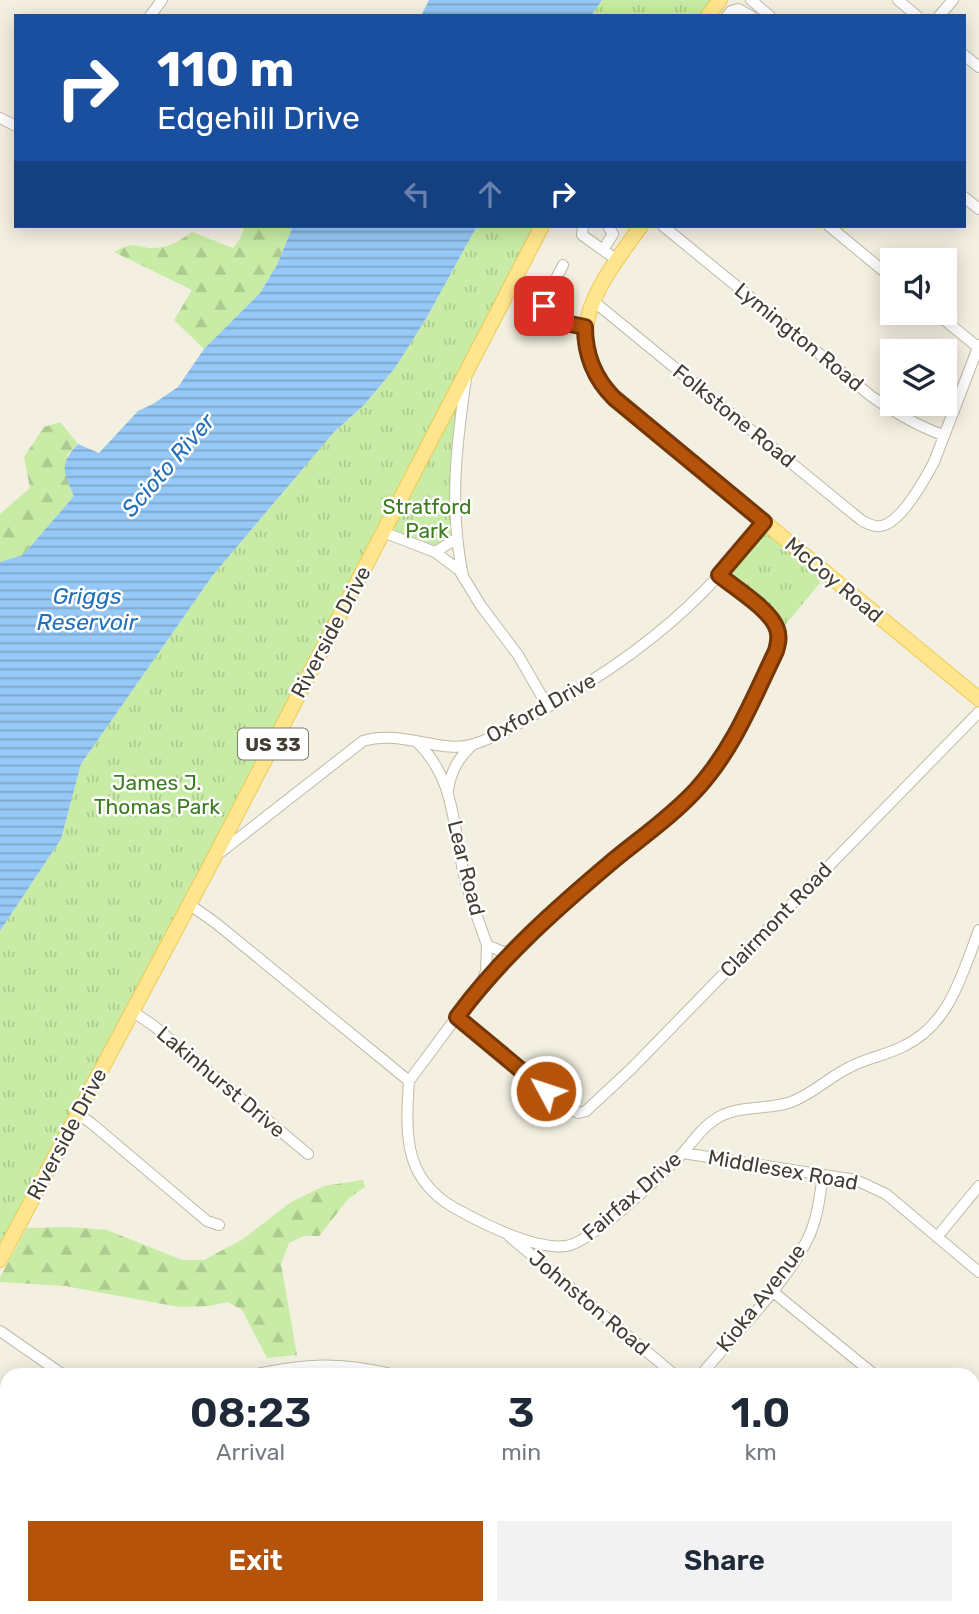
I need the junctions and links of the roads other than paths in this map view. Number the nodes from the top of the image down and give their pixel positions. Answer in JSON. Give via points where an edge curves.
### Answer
{"nodes":[{"id":1,"x":751,"y":0,"type":"edge"},
{"id":2,"x":898,"y":0,"type":"edge"},
{"id":3,"x":953,"y":0,"type":"edge"},
{"id":4,"x":729,"y":14,"type":"edge"},
{"id":5,"x":747,"y":14,"type":"edge"},
{"id":6,"x":767,"y":14,"type":"edge"},
{"id":7,"x":915,"y":14,"type":"edge"},
{"id":8,"x":941,"y":14,"type":"edge"},
{"id":9,"x":541,"y":228,"type":"edge"},
{"id":10,"x":583,"y":228,"type":"edge"},
{"id":11,"x":609,"y":228,"type":"edge"},
{"id":12,"x":640,"y":228,"type":"edge"},
{"id":13,"x":665,"y":228,"type":"edge"},
{"id":14,"x":831,"y":228,"type":"edge"},
{"id":15,"x":603,"y":250,"type":"junction"},
{"id":16,"x":617,"y":260,"type":"junction"},
{"id":17,"x":563,"y":265,"type":"dead end"},
{"id":18,"x":880,"y":268,"type":"edge"},
{"id":19,"x":592,"y":300,"type":"junction"},
{"id":20,"x":951,"y":325,"type":"edge"},
{"id":21,"x":585,"y":327,"type":"junction"},
{"id":22,"x":979,"y":347,"type":"edge"},
{"id":23,"x":467,"y":369,"type":"junction"},
{"id":24,"x":943,"y":435,"type":"junction"},
{"id":25,"x":764,"y":522,"type":"junction"},
{"id":26,"x":383,"y":533,"type":"junction"},
{"id":27,"x":456,"y":539,"type":"junction"},
{"id":28,"x":435,"y":552,"type":"junction"},
{"id":29,"x":719,"y":575,"type":"junction"},
{"id":30,"x":463,"y":577,"type":"junction"},
{"id":31,"x":979,"y":699,"type":"edge"},
{"id":32,"x":548,"y":707,"type":"junction"},
{"id":33,"x":979,"y":712,"type":"edge"},
{"id":34,"x":414,"y":740,"type":"junction"},
{"id":35,"x":471,"y":746,"type":"junction"},
{"id":36,"x":448,"y":790,"type":"junction"},
{"id":37,"x":215,"y":856,"type":"junction"},
{"id":38,"x":189,"y":904,"type":"junction"},
{"id":39,"x":979,"y":930,"type":"edge"},
{"id":40,"x":487,"y":945,"type":"junction"},
{"id":41,"x":516,"y":949,"type":"junction"},
{"id":42,"x":481,"y":986,"type":"junction"},
{"id":43,"x":132,"y":1011,"type":"junction"},
{"id":44,"x":457,"y":1017,"type":"junction"},
{"id":45,"x":410,"y":1081,"type":"junction"},
{"id":46,"x":78,"y":1114,"type":"junction"},
{"id":47,"x":683,"y":1153,"type":"junction"},
{"id":48,"x":308,"y":1154,"type":"dead end"},
{"id":49,"x":823,"y":1175,"type":"junction"},
{"id":50,"x":979,"y":1186,"type":"edge"},
{"id":51,"x":219,"y":1225,"type":"dead end"},
{"id":52,"x":502,"y":1231,"type":"junction"},
{"id":53,"x":937,"y":1237,"type":"junction"},
{"id":54,"x":0,"y":1260,"type":"edge"},
{"id":55,"x":979,"y":1272,"type":"edge"},
{"id":56,"x":772,"y":1291,"type":"junction"},
{"id":57,"x":0,"y":1331,"type":"edge"},
{"id":58,"x":53,"y":1368,"type":"edge"},
{"id":59,"x":287,"y":1368,"type":"edge"},
{"id":60,"x":370,"y":1368,"type":"edge"},
{"id":61,"x":666,"y":1368,"type":"edge"},
{"id":62,"x":707,"y":1368,"type":"edge"},
{"id":63,"x":866,"y":1368,"type":"edge"}],
"edges":[{"from":1,"to":6,"type":"street"},
{"from":2,"to":7,"type":"street"},
{"from":3,"to":8,"type":"street"},
{"from":4,"to":5,"type":"street","via":[[738,9]]},
{"from":9,"to":23,"type":"main road","name":"Riverside Drive","number":"US 33"},
{"from":10,"to":15,"type":"street","via":[[582,234]]},
{"from":11,"to":15,"type":"street","via":[[613,234]]},
{"from":12,"to":16,"type":"main road","name":"McCoy Road"},
{"from":13,"to":24,"type":"street","name":"Lymington Road","via":[[870,396]]},
{"from":14,"to":18,"type":"street"},
{"from":15,"to":16,"type":"street"},
{"from":16,"to":19,"type":"main road","name":"McCoy Road"},
{"from":17,"to":21,"type":"street","via":[[545,301],[545,312],[555,321]]},
{"from":19,"to":21,"type":"main road","name":"McCoy Road"},
{"from":19,"to":24,"type":"street","name":"Folkstone Road","via":[[869,526],[879,527],[894,519],[934,462]]},
{"from":20,"to":22,"type":"street"},
{"from":21,"to":25,"type":"main road","name":"McCoy Road","via":[[588,356],[606,389]]},
{"from":22,"to":24,"type":"street"},
{"from":23,"to":26,"type":"main road","name":"Riverside Drive","number":"US 33"},
{"from":23,"to":27,"type":"street","via":[[455,465]]},
{"from":25,"to":29,"type":"street","name":"Oxford Drive"},
{"from":25,"to":31,"type":"main road","name":"McCoy Road"},
{"from":26,"to":28,"type":"street"},
{"from":26,"to":37,"type":"main road","name":"Riverside Drive","number":"US 33"},
{"from":27,"to":28,"type":"street"},
{"from":27,"to":30,"type":"street"},
{"from":28,"to":30,"type":"street"},
{"from":29,"to":32,"type":"street","name":"Oxford Drive","via":[[668,625]]},
{"from":29,"to":41,"type":"street","via":[[771,618],[779,640],[732,741],[695,791]]},
{"from":30,"to":32,"type":"street","via":[[519,655]]},
{"from":32,"to":35,"type":"street","name":"Oxford Drive"},
{"from":33,"to":44,"type":"street","name":"Clairmont Road","via":[[586,1111],[578,1113],[566,1107]]},
{"from":34,"to":35,"type":"street","name":"Oxford Drive"},
{"from":34,"to":36,"type":"street","name":"Lear Road","via":[[435,763]]},
{"from":34,"to":37,"type":"street","name":"Oxford Drive","via":[[393,736],[363,741]]},
{"from":35,"to":36,"type":"street","name":"Lear Road","via":[[456,764]]},
{"from":36,"to":40,"type":"street","name":"Lear Road","via":[[466,883]]},
{"from":37,"to":38,"type":"main road","name":"Riverside Drive","number":"US 33"},
{"from":38,"to":43,"type":"main road","name":"Riverside Drive","number":"US 33"},
{"from":38,"to":45,"type":"street"},
{"from":39,"to":47,"type":"street","name":"Fairfax Drive","via":[[948,1006],[925,1033],[831,1076],[792,1102],[737,1110],[717,1118]]},
{"from":40,"to":41,"type":"street","name":"Lear Road","via":[[503,952]]},
{"from":40,"to":42,"type":"street","name":"Lear Road"},
{"from":41,"to":42,"type":"street"},
{"from":42,"to":44,"type":"street"},
{"from":43,"to":46,"type":"main road","name":"Riverside Drive","number":"US 33"},
{"from":43,"to":48,"type":"street","name":"Lakinhurst Drive"},
{"from":44,"to":45,"type":"street"},
{"from":45,"to":52,"type":"street","name":"Fairfax Drive","via":[[407,1135],[421,1179],[442,1202]]},
{"from":46,"to":51,"type":"street","via":[[207,1221]]},
{"from":46,"to":54,"type":"main road","name":"Riverside Drive","number":"US 33"},
{"from":47,"to":49,"type":"street","name":"Middlesex Road"},
{"from":47,"to":52,"type":"street","name":"Fairfax Drive","via":[[577,1243],[547,1245]]},
{"from":49,"to":53,"type":"street","name":"Middlesex Road","via":[[856,1180],[886,1194]]},
{"from":49,"to":56,"type":"street","name":"Kioka Avenue","via":[[810,1233]]},
{"from":50,"to":53,"type":"street"},
{"from":52,"to":61,"type":"street","name":"Johnston Road"},
{"from":53,"to":55,"type":"street","name":"Middlesex Road"},
{"from":56,"to":62,"type":"street","name":"Kioka Avenue"},
{"from":56,"to":63,"type":"street"},
{"from":57,"to":58,"type":"street"},
{"from":59,"to":60,"type":"street","via":[[328,1364]]}]}
